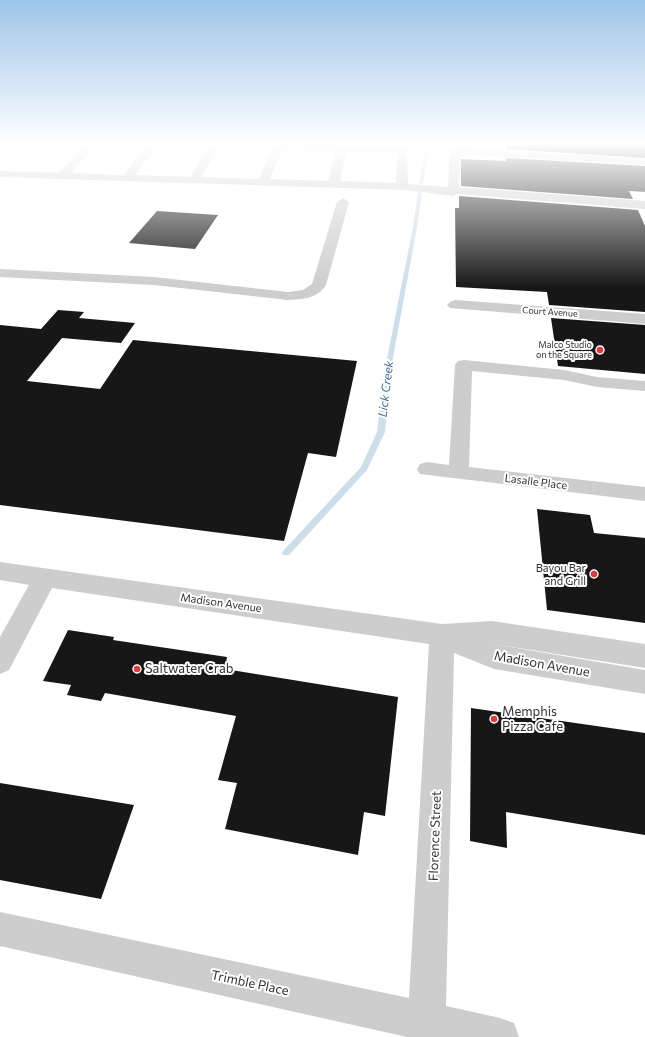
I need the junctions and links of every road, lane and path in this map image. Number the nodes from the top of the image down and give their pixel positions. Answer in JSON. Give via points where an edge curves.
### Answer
{"nodes":[{"id":1,"x":447,"y":191,"type":"edge"},
{"id":2,"x":453,"y":192,"type":"joint"},
{"id":3,"x":343,"y":202,"type":"dead end"},
{"id":4,"x":645,"y":205,"type":"edge"},
{"id":5,"x":0,"y":274,"type":"edge"},
{"id":6,"x":455,"y":305,"type":"dead end"},
{"id":7,"x":645,"y":319,"type":"edge"},
{"id":8,"x":645,"y":386,"type":"edge"},
{"id":9,"x":427,"y":469,"type":"dead end"},
{"id":10,"x":459,"y":473,"type":"junction"},
{"id":11,"x":645,"y":494,"type":"edge"},
{"id":12,"x":0,"y":571,"type":"edge"},
{"id":13,"x":46,"y":577,"type":"junction"},
{"id":14,"x":442,"y":635,"type":"junction"},
{"id":15,"x":645,"y":656,"type":"edge"},
{"id":16,"x":0,"y":662,"type":"edge"},
{"id":17,"x":645,"y":682,"type":"edge"},
{"id":18,"x":0,"y":929,"type":"edge"},
{"id":19,"x":427,"y":1029,"type":"edge"},
{"id":20,"x":500,"y":1037,"type":"edge"}],
"edges":[{"from":1,"to":2,"type":"street"},
{"from":2,"to":4,"type":"street"},
{"from":3,"to":5,"type":"street","via":[[319,285],[316,290],[306,295],[288,296],[154,281]]},
{"from":6,"to":7,"type":"street","name":"Court Avenue"},
{"from":8,"to":10,"type":"street","via":[[597,382],[564,374],[464,365]]},
{"from":9,"to":10,"type":"street","name":"Lasalle Place"},
{"from":10,"to":11,"type":"street","name":"Lasalle Place"},
{"from":12,"to":13,"type":"street","name":"Madison Avenue"},
{"from":13,"to":14,"type":"street","name":"Madison Avenue"},
{"from":13,"to":16,"type":"street"},
{"from":14,"to":15,"type":"street","name":"Madison Avenue","via":[[492,632]]},
{"from":14,"to":17,"type":"street","name":"Madison Avenue","via":[[475,652],[494,657]]},
{"from":14,"to":19,"type":"street","name":"Florence Street"},
{"from":18,"to":19,"type":"street","name":"Trimble Place"},
{"from":19,"to":20,"type":"street","name":"Trimble Place"}]}
